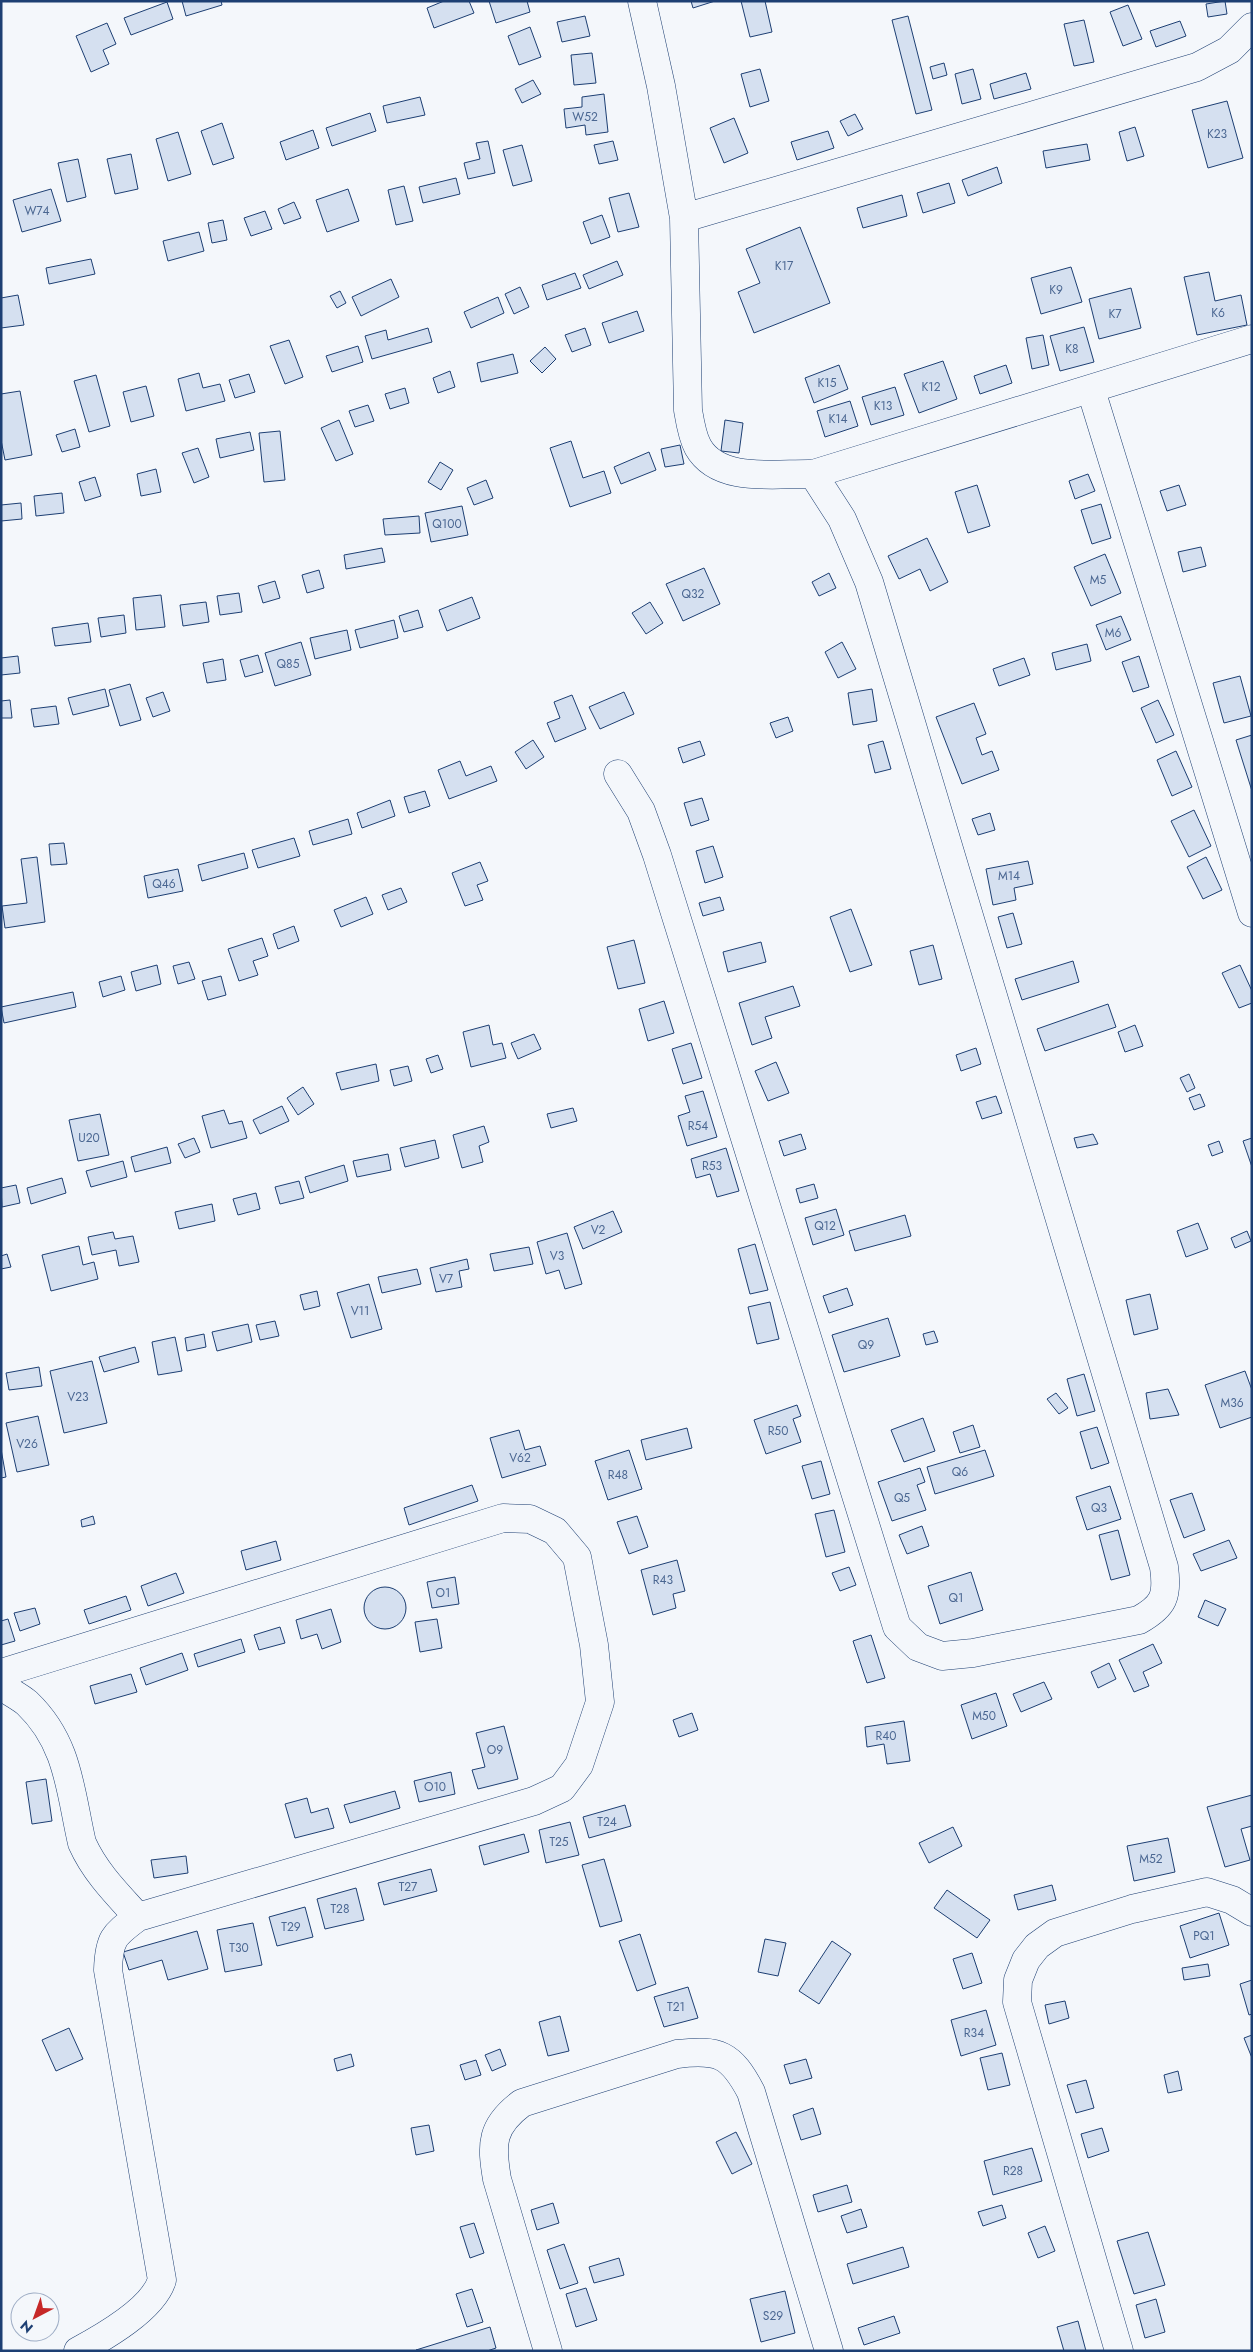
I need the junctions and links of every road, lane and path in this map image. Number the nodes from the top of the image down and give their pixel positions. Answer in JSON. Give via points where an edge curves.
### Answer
{"nodes":[{"id":1,"x":642,"y":1,"type":"edge"},
{"id":2,"x":1252,"y":27,"type":"edge"},
{"id":3,"x":684,"y":218,"type":"junction"},
{"id":4,"x":1252,"y":339,"type":"edge"},
{"id":5,"x":1091,"y":390,"type":"junction"},
{"id":6,"x":813,"y":474,"type":"junction"},
{"id":7,"x":618,"y":774,"type":"dead end"},
{"id":8,"x":1252,"y":913,"type":"edge"},
{"id":9,"x":1,"y":1673,"type":"edge"},
{"id":10,"x":1,"y":1686,"type":"edge"},
{"id":11,"x":1252,"y":1912,"type":"edge"},
{"id":12,"x":138,"y":1917,"type":"junction"},
{"id":13,"x":78,"y":2351,"type":"edge"},
{"id":14,"x":548,"y":2351,"type":"edge"},
{"id":15,"x":829,"y":2351,"type":"edge"},
{"id":16,"x":1119,"y":2351,"type":"edge"}],
"edges":[{"from":1,"to":3,"type":"street","via":[[661,86]]},
{"from":2,"to":3,"type":"street","via":[[1229,50],[1197,67]]},
{"from":3,"to":6,"type":"street","via":[[688,410],[698,448],[715,465],[737,473]]},
{"from":4,"to":5,"type":"street"},
{"from":5,"to":6,"type":"street"},
{"from":5,"to":8,"type":"street"},
{"from":6,"to":7,"type":"street","via":[[842,519],[869,582],[1158,1548],[1166,1585],[1162,1602],[1153,1612],[1139,1620],[973,1653],[942,1656],[918,1646],[898,1627],[657,855],[641,811]]},
{"from":9,"to":12,"type":"street","via":[[503,1518],[530,1519],[555,1531],[577,1557],[594,1645],[600,1702],[578,1765],[562,1788],[534,1801]]},
{"from":10,"to":12,"type":"street","via":[[26,1702],[46,1723],[61,1750],[82,1843],[88,1856],[97,1872]]},
{"from":11,"to":16,"type":"street","via":[[1232,1900],[1207,1892],[1132,1909],[1055,1933],[1037,1946],[1026,1960],[1018,1980],[1017,2002]]},
{"from":12,"to":13,"type":"street","via":[[117,1933],[109,1949],[108,1970],[162,2280],[154,2295],[131,2316]]},
{"from":14,"to":15,"type":"street","via":[[497,2179],[492,2153],[495,2135],[506,2114],[522,2103],[677,2054],[698,2051],[722,2055],[740,2070],[751,2092]]}]}
